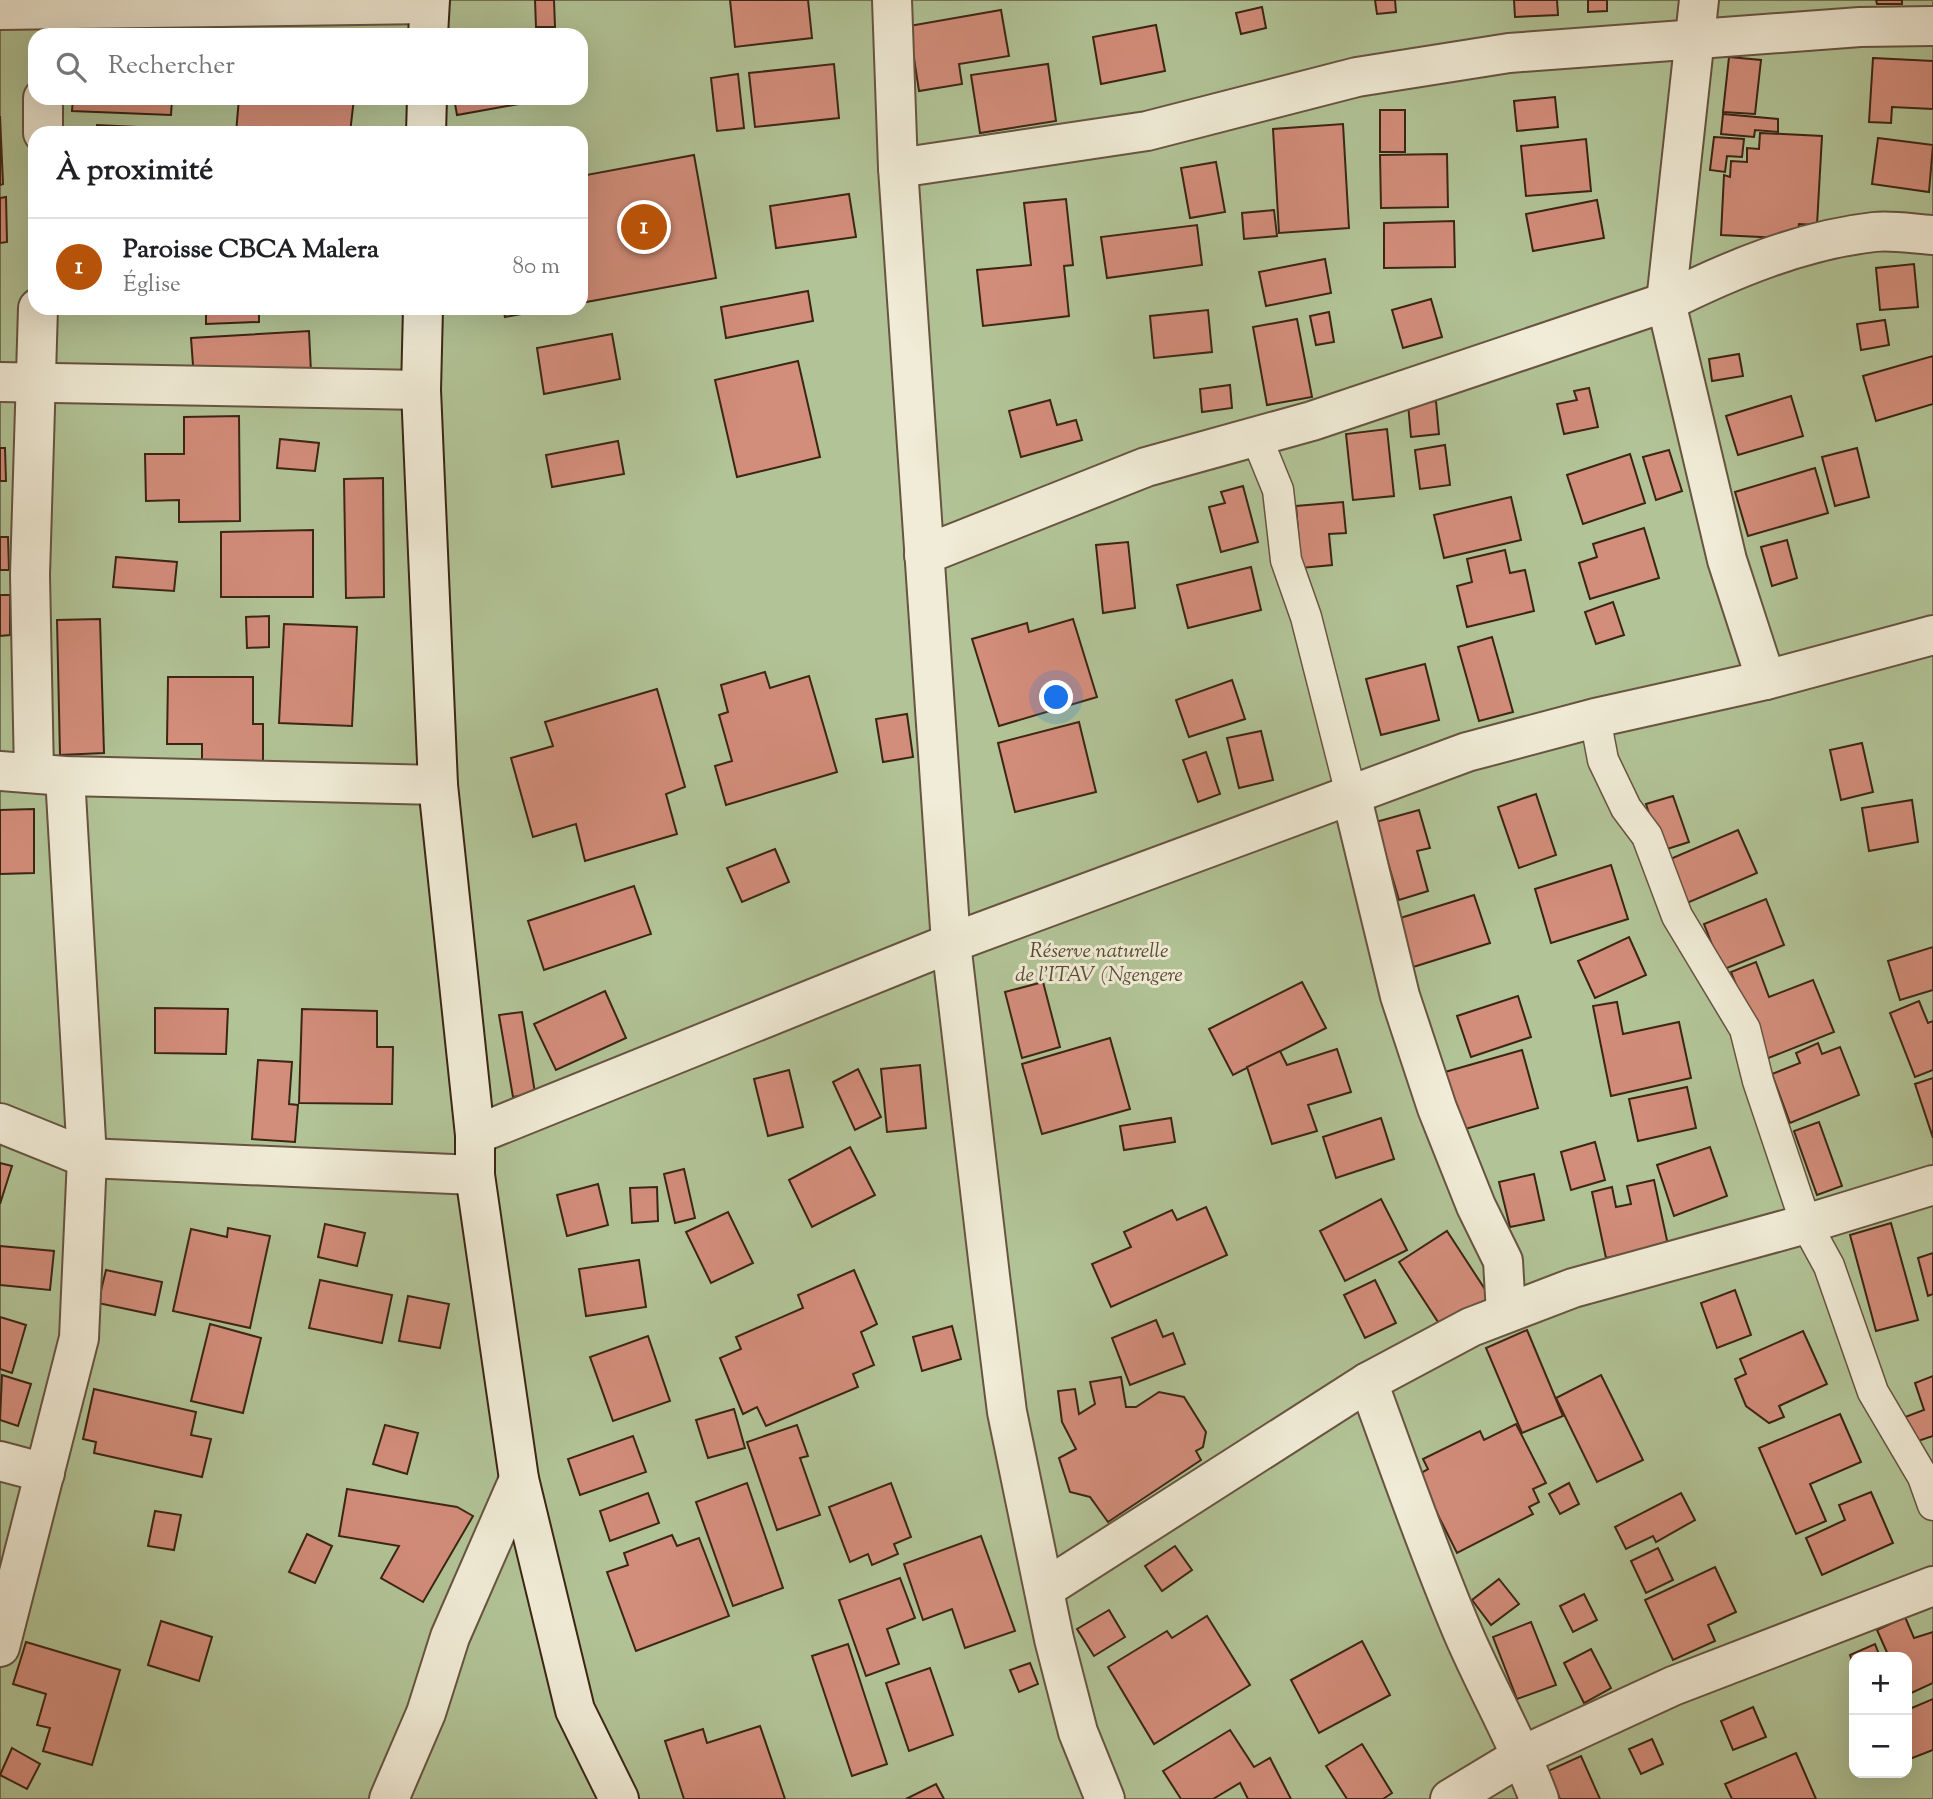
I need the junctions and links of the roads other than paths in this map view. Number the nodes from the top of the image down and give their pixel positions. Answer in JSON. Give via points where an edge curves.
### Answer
{"nodes":[{"id":1,"x":892,"y":0,"type":"edge"},
{"id":2,"x":1699,"y":0,"type":"edge"},
{"id":3,"x":0,"y":10,"type":"edge"},
{"id":4,"x":429,"y":13,"type":"edge"},
{"id":5,"x":46,"y":15,"type":"edge"},
{"id":6,"x":1933,"y":26,"type":"edge"},
{"id":7,"x":1694,"y":39,"type":"junction"},
{"id":8,"x":43,"y":105,"type":"edge"},
{"id":9,"x":427,"y":105,"type":"edge"},
{"id":10,"x":43,"y":126,"type":"edge"},
{"id":11,"x":426,"y":126,"type":"edge"},
{"id":12,"x":898,"y":168,"type":"junction"},
{"id":13,"x":1933,"y":235,"type":"edge"},
{"id":14,"x":1666,"y":302,"type":"junction"},
{"id":15,"x":36,"y":315,"type":"edge"},
{"id":16,"x":423,"y":315,"type":"edge"},
{"id":17,"x":18,"y":382,"type":"edge"},
{"id":18,"x":421,"y":390,"type":"junction"},
{"id":19,"x":1256,"y":436,"type":"junction"},
{"id":20,"x":924,"y":555,"type":"junction"},
{"id":21,"x":1933,"y":635,"type":"edge"},
{"id":22,"x":1766,"y":680,"type":"junction"},
{"id":23,"x":1595,"y":718,"type":"junction"},
{"id":24,"x":33,"y":773,"type":"edge"},
{"id":25,"x":438,"y":785,"type":"junction"},
{"id":26,"x":1351,"y":794,"type":"junction"},
{"id":27,"x":951,"y":943,"type":"junction"},
{"id":28,"x":0,"y":1123,"type":"edge"},
{"id":29,"x":475,"y":1135,"type":"junction"},
{"id":30,"x":87,"y":1158,"type":"junction"},
{"id":31,"x":475,"y":1175,"type":"junction"},
{"id":32,"x":1933,"y":1185,"type":"edge"},
{"id":33,"x":1806,"y":1224,"type":"junction"},
{"id":34,"x":1506,"y":1313,"type":"junction"},
{"id":35,"x":1368,"y":1382,"type":"junction"},
{"id":36,"x":0,"y":1461,"type":"edge"},
{"id":37,"x":45,"y":1473,"type":"junction"},
{"id":38,"x":519,"y":1479,"type":"junction"},
{"id":39,"x":1933,"y":1505,"type":"edge"},
{"id":40,"x":1933,"y":1586,"type":"edge"},
{"id":41,"x":1046,"y":1588,"type":"junction"},
{"id":42,"x":0,"y":1647,"type":"edge"},
{"id":43,"x":1523,"y":1755,"type":"junction"},
{"id":44,"x":389,"y":1799,"type":"edge"},
{"id":45,"x":620,"y":1799,"type":"edge"},
{"id":46,"x":1105,"y":1799,"type":"edge"},
{"id":47,"x":1450,"y":1799,"type":"edge"},
{"id":48,"x":1539,"y":1799,"type":"edge"}],
"edges":[{"from":1,"to":12,"type":"street"},
{"from":2,"to":7,"type":"street"},
{"from":3,"to":5,"type":"street"},
{"from":4,"to":5,"type":"street"},
{"from":6,"to":7,"type":"street"},
{"from":7,"to":12,"type":"street","via":[[1509,53],[1357,77],[1147,131]]},
{"from":7,"to":14,"type":"street"},
{"from":8,"to":10,"type":"street"},
{"from":9,"to":11,"type":"street"},
{"from":12,"to":20,"type":"street"},
{"from":13,"to":14,"type":"street","via":[[1876,232],[1819,242],[1710,280]]},
{"from":14,"to":19,"type":"street"},
{"from":14,"to":22,"type":"street","via":[[1727,560]]},
{"from":15,"to":17,"type":"street"},
{"from":16,"to":18,"type":"street"},
{"from":17,"to":18,"type":"street"},
{"from":17,"to":24,"type":"street","via":[[30,575]]},
{"from":18,"to":25,"type":"street"},
{"from":19,"to":20,"type":"street","via":[[1146,467]]},
{"from":19,"to":26,"type":"lane","via":[[1278,490],[1286,560],[1306,617]]},
{"from":20,"to":27,"type":"street"},
{"from":21,"to":22,"type":"street"},
{"from":22,"to":23,"type":"street"},
{"from":23,"to":26,"type":"street","via":[[1467,752]]},
{"from":23,"to":33,"type":"lane","via":[[1603,760],[1626,808],[1647,836],[1677,916],[1745,1029]]},
{"from":24,"to":25,"type":"street"},
{"from":24,"to":30,"type":"street"},
{"from":25,"to":29,"type":"street"},
{"from":26,"to":27,"type":"street"},
{"from":26,"to":34,"type":"street","via":[[1400,996],[1437,1108],[1503,1262]]},
{"from":27,"to":29,"type":"street"},
{"from":27,"to":41,"type":"street","via":[[1007,1412]]},
{"from":28,"to":30,"type":"street"},
{"from":29,"to":31,"type":"street"},
{"from":30,"to":31,"type":"street"},
{"from":30,"to":37,"type":"street","via":[[79,1338]]},
{"from":31,"to":38,"type":"street"},
{"from":32,"to":33,"type":"street"},
{"from":33,"to":34,"type":"street","via":[[1573,1287]]},
{"from":33,"to":39,"type":"lane","via":[[1829,1266],[1873,1392],[1923,1477]]},
{"from":34,"to":35,"type":"street"},
{"from":35,"to":41,"type":"street"},
{"from":35,"to":43,"type":"street","via":[[1462,1631]]},
{"from":36,"to":37,"type":"street"},
{"from":37,"to":42,"type":"street"},
{"from":38,"to":44,"type":"street","via":[[450,1637],[426,1713]]},
{"from":38,"to":45,"type":"street","via":[[575,1710]]},
{"from":40,"to":43,"type":"street","via":[[1673,1686]]},
{"from":41,"to":46,"type":"street","via":[[1078,1732]]},
{"from":43,"to":47,"type":"street"},
{"from":43,"to":48,"type":"street"}]}
